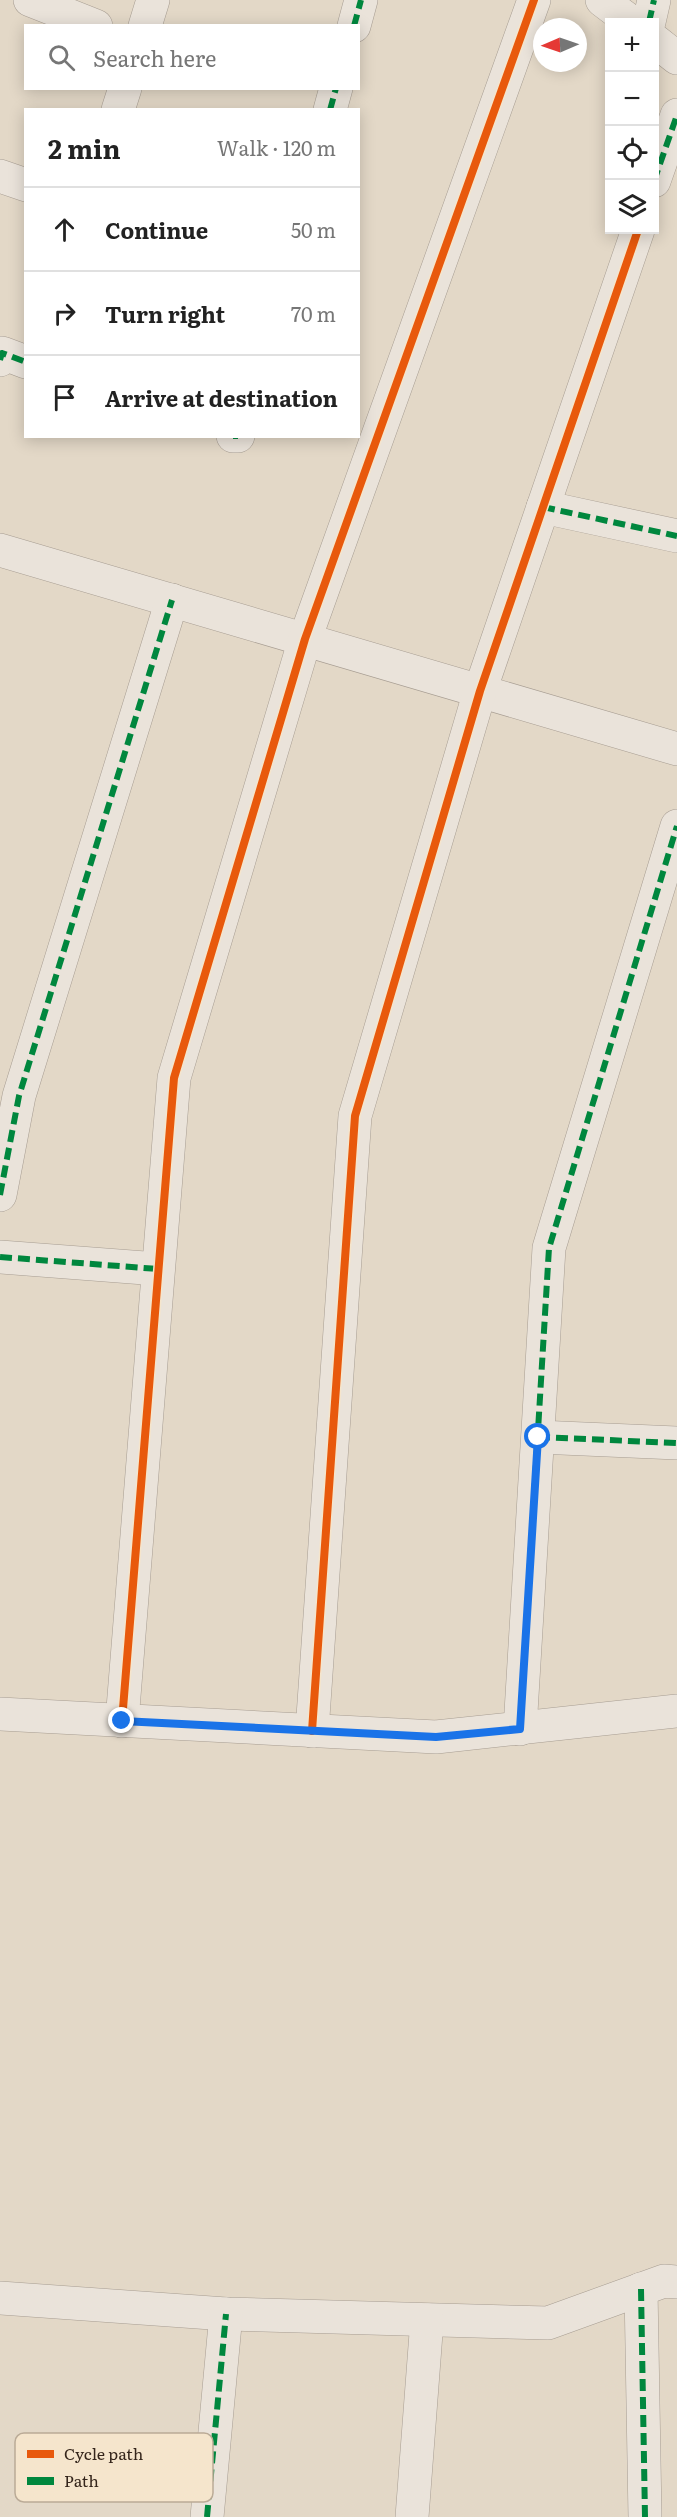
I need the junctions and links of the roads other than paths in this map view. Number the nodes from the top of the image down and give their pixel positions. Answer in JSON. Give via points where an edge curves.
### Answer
{"nodes":[{"id":1,"x":30,"y":0,"type":"edge"},
{"id":2,"x":153,"y":0,"type":"edge"},
{"id":3,"x":361,"y":0,"type":"edge"},
{"id":4,"x":534,"y":0,"type":"edge"},
{"id":5,"x":602,"y":0,"type":"edge"},
{"id":6,"x":654,"y":0,"type":"edge"},
{"id":7,"x":626,"y":18,"type":"edge"},
{"id":8,"x":650,"y":18,"type":"edge"},
{"id":9,"x":91,"y":24,"type":"edge"},
{"id":10,"x":146,"y":24,"type":"edge"},
{"id":11,"x":355,"y":24,"type":"edge"},
{"id":12,"x":659,"y":44,"type":"edge"},
{"id":13,"x":677,"y":58,"type":"edge"},
{"id":14,"x":124,"y":90,"type":"edge"},
{"id":15,"x":335,"y":90,"type":"edge"},
{"id":16,"x":119,"y":108,"type":"edge"},
{"id":17,"x":331,"y":108,"type":"edge"},
{"id":18,"x":677,"y":115,"type":"edge"},
{"id":19,"x":0,"y":176,"type":"edge"},
{"id":20,"x":654,"y":180,"type":"edge"},
{"id":21,"x":24,"y":184,"type":"edge"},
{"id":22,"x":637,"y":234,"type":"edge"},
{"id":23,"x":0,"y":360,"type":"edge"},
{"id":24,"x":24,"y":361,"type":"edge"},
{"id":25,"x":543,"y":507,"type":"junction"},
{"id":26,"x":677,"y":536,"type":"edge"},
{"id":27,"x":0,"y":549,"type":"edge"},
{"id":28,"x":172,"y":600,"type":"junction"},
{"id":29,"x":305,"y":639,"type":"junction"},
{"id":30,"x":480,"y":691,"type":"junction"},
{"id":31,"x":677,"y":749,"type":"edge"},
{"id":32,"x":677,"y":826,"type":"edge"},
{"id":33,"x":0,"y":1195,"type":"edge"},
{"id":34,"x":0,"y":1257,"type":"edge"},
{"id":35,"x":158,"y":1269,"type":"junction"},
{"id":36,"x":538,"y":1437,"type":"junction"},
{"id":37,"x":677,"y":1443,"type":"edge"},
{"id":38,"x":677,"y":1711,"type":"edge"},
{"id":39,"x":0,"y":1714,"type":"edge"},
{"id":40,"x":122,"y":1721,"type":"junction"},
{"id":41,"x":520,"y":1729,"type":"junction"},
{"id":42,"x":312,"y":1731,"type":"junction"},
{"id":43,"x":677,"y":2282,"type":"edge"},
{"id":44,"x":641,"y":2289,"type":"junction"},
{"id":45,"x":0,"y":2298,"type":"edge"},
{"id":46,"x":226,"y":2314,"type":"junction"},
{"id":47,"x":427,"y":2320,"type":"junction"},
{"id":48,"x":213,"y":2453,"type":"edge"},
{"id":49,"x":208,"y":2502,"type":"edge"},
{"id":50,"x":207,"y":2517,"type":"edge"},
{"id":51,"x":412,"y":2517,"type":"edge"},
{"id":52,"x":645,"y":2517,"type":"edge"}],
"edges":[{"from":1,"to":9,"type":"street"},
{"from":2,"to":10,"type":"street"},
{"from":3,"to":11,"type":"street"},
{"from":4,"to":29,"type":"street"},
{"from":5,"to":7,"type":"street"},
{"from":6,"to":8,"type":"street"},
{"from":12,"to":13,"type":"street"},
{"from":14,"to":16,"type":"street"},
{"from":15,"to":17,"type":"street"},
{"from":18,"to":20,"type":"street"},
{"from":19,"to":21,"type":"street"},
{"from":22,"to":25,"type":"street"},
{"from":23,"to":24,"type":"street","via":[[2,353]]},
{"from":25,"to":26,"type":"street"},
{"from":25,"to":30,"type":"street"},
{"from":27,"to":28,"type":"street"},
{"from":28,"to":29,"type":"street"},
{"from":28,"to":33,"type":"street","via":[[19,1096]]},
{"from":29,"to":30,"type":"street"},
{"from":29,"to":35,"type":"street","via":[[174,1078]]},
{"from":30,"to":31,"type":"street"},
{"from":30,"to":42,"type":"street","via":[[355,1116]]},
{"from":32,"to":36,"type":"street","via":[[549,1248]]},
{"from":34,"to":35,"type":"street"},
{"from":35,"to":40,"type":"street"},
{"from":36,"to":37,"type":"street"},
{"from":36,"to":41,"type":"street"},
{"from":38,"to":41,"type":"street"},
{"from":39,"to":40,"type":"street"},
{"from":40,"to":42,"type":"street"},
{"from":41,"to":42,"type":"street","via":[[436,1737]]},
{"from":43,"to":44,"type":"street","via":[[664,2281]]},
{"from":44,"to":47,"type":"street","via":[[548,2323]]},
{"from":44,"to":52,"type":"street"},
{"from":45,"to":46,"type":"street"},
{"from":46,"to":47,"type":"street"},
{"from":46,"to":48,"type":"street"},
{"from":47,"to":51,"type":"street"},
{"from":49,"to":50,"type":"street"}]}
